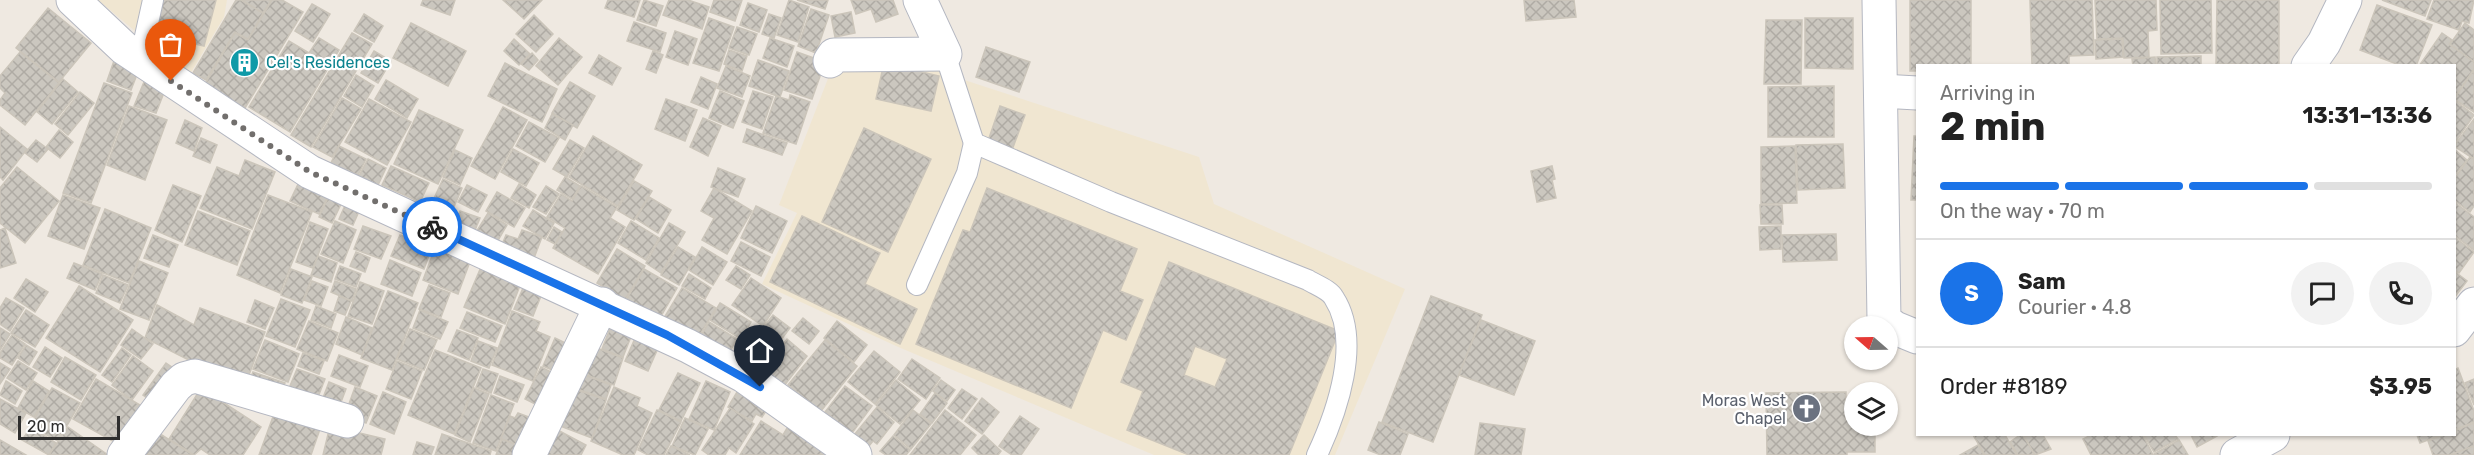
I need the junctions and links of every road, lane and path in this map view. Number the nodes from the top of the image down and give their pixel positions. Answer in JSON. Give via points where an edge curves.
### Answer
{"nodes":[{"id":1,"x":73,"y":0,"type":"edge"},
{"id":2,"x":153,"y":0,"type":"edge"},
{"id":3,"x":1879,"y":0,"type":"edge"},
{"id":4,"x":2345,"y":0,"type":"edge"},
{"id":5,"x":923,"y":1,"type":"edge"},
{"id":6,"x":945,"y":54,"type":"junction"},
{"id":7,"x":140,"y":59,"type":"junction"},
{"id":8,"x":830,"y":61,"type":"dead end"},
{"id":9,"x":2309,"y":64,"type":"edge"},
{"id":10,"x":1881,"y":91,"type":"junction"},
{"id":11,"x":1916,"y":93,"type":"edge"},
{"id":12,"x":974,"y":143,"type":"junction"},
{"id":13,"x":917,"y":285,"type":"dead end"},
{"id":14,"x":602,"y":304,"type":"junction"},
{"id":15,"x":2474,"y":304,"type":"edge"},
{"id":16,"x":2456,"y":328,"type":"edge"},
{"id":17,"x":2456,"y":332,"type":"edge"},
{"id":18,"x":1916,"y":337,"type":"edge"},
{"id":19,"x":2474,"y":337,"type":"edge"},
{"id":20,"x":347,"y":421,"type":"dead end"},
{"id":21,"x":2270,"y":436,"type":"edge"},
{"id":22,"x":124,"y":455,"type":"edge"},
{"id":23,"x":529,"y":455,"type":"edge"},
{"id":24,"x":855,"y":455,"type":"edge"},
{"id":25,"x":1317,"y":455,"type":"edge"},
{"id":26,"x":2237,"y":455,"type":"edge"}],
"edges":[{"from":1,"to":7,"type":"street"},
{"from":2,"to":7,"type":"lane"},
{"from":3,"to":10,"type":"street"},
{"from":4,"to":9,"type":"street"},
{"from":5,"to":6,"type":"street"},
{"from":6,"to":8,"type":"street","via":[[834,55]]},
{"from":6,"to":12,"type":"lane"},
{"from":7,"to":14,"type":"street","via":[[310,172]]},
{"from":10,"to":11,"type":"street"},
{"from":10,"to":18,"type":"street","via":[[1884,320]]},
{"from":12,"to":13,"type":"lane","via":[[967,173]]},
{"from":12,"to":25,"type":"lane","via":[[1308,280],[1333,296],[1346,323],[1347,356],[1335,408]]},
{"from":14,"to":23,"type":"street"},
{"from":14,"to":24,"type":"street","via":[[744,376]]},
{"from":15,"to":16,"type":"street"},
{"from":17,"to":19,"type":"street"},
{"from":20,"to":22,"type":"street","via":[[195,376],[176,386]]},
{"from":21,"to":26,"type":"street"}]}
